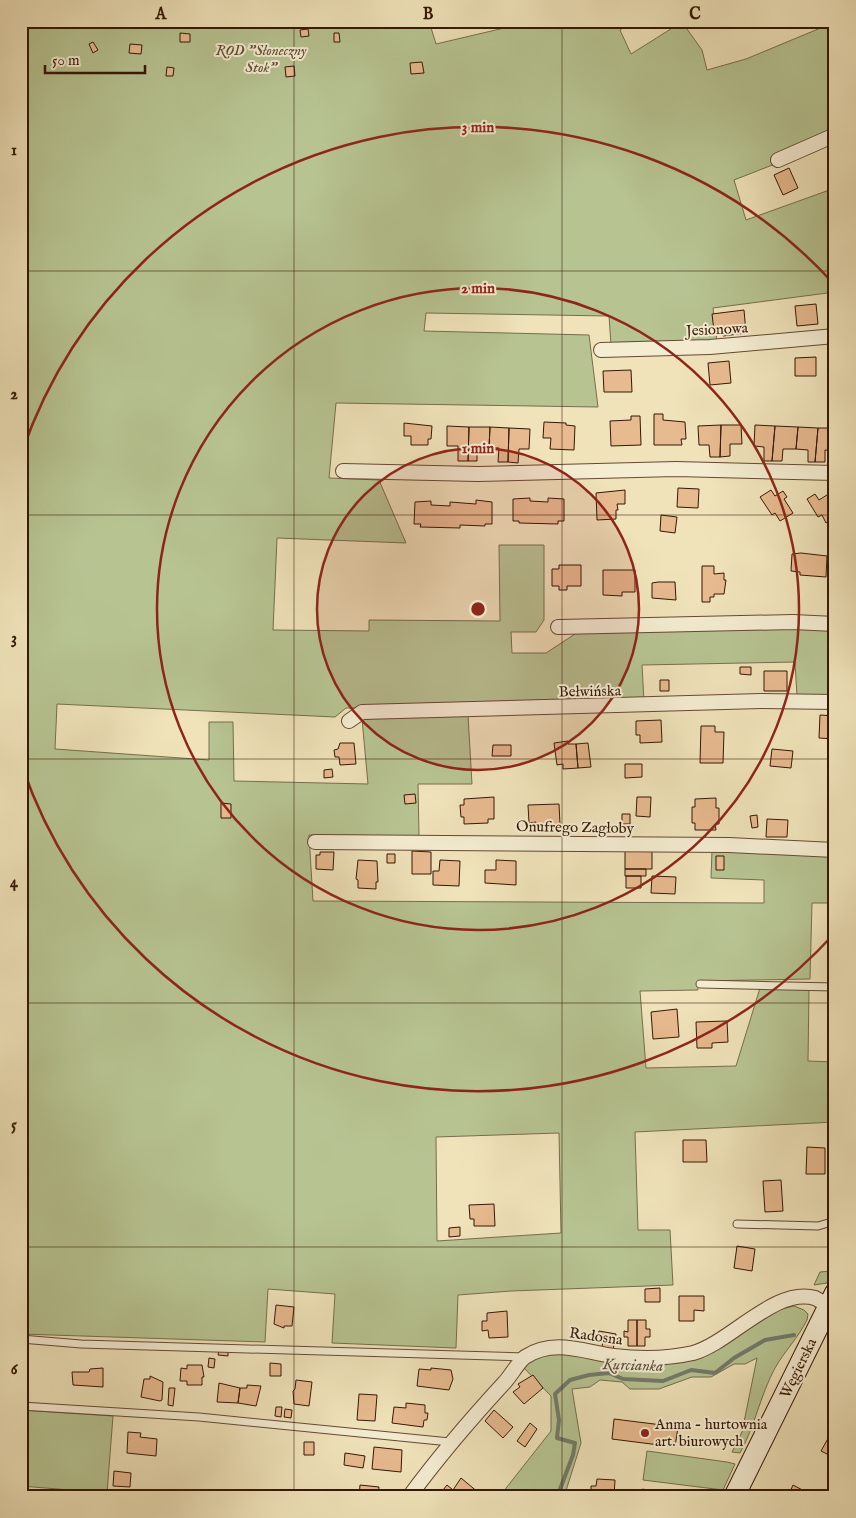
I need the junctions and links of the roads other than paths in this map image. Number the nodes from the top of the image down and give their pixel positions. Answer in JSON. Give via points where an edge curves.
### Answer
{"nodes":[{"id":1,"x":835,"y":136,"type":"edge"},
{"id":2,"x":778,"y":160,"type":"dead end"},
{"id":3,"x":835,"y":336,"type":"edge"},
{"id":4,"x":601,"y":350,"type":"dead end"},
{"id":5,"x":343,"y":471,"type":"dead end"},
{"id":6,"x":835,"y":474,"type":"edge"},
{"id":7,"x":835,"y":624,"type":"edge"},
{"id":8,"x":558,"y":627,"type":"dead end"},
{"id":9,"x":835,"y":702,"type":"edge"},
{"id":10,"x":349,"y":720,"type":"dead end"},
{"id":11,"x":314,"y":842,"type":"dead end"},
{"id":12,"x":835,"y":850,"type":"edge"},
{"id":13,"x":700,"y":984,"type":"dead end"},
{"id":14,"x":835,"y":987,"type":"edge"},
{"id":15,"x":835,"y":1220,"type":"edge"},
{"id":16,"x":737,"y":1224,"type":"dead end"},
{"id":17,"x":832,"y":1299,"type":"edge"},
{"id":18,"x":21,"y":1339,"type":"edge"},
{"id":19,"x":524,"y":1357,"type":"junction"},
{"id":20,"x":21,"y":1406,"type":"edge"},
{"id":21,"x":450,"y":1442,"type":"junction"},
{"id":22,"x":409,"y":1497,"type":"edge"},
{"id":23,"x":734,"y":1497,"type":"edge"}],
"edges":[{"from":1,"to":2,"type":"street"},
{"from":3,"to":4,"type":"street","name":"Jesionowa","via":[[710,347]]},
{"from":5,"to":6,"type":"street","via":[[478,474],[676,469]]},
{"from":7,"to":8,"type":"street","via":[[765,622]]},
{"from":9,"to":10,"type":"street","name":"Bełwińska","via":[[761,701],[362,712]]},
{"from":11,"to":12,"type":"street","name":"Onufrego Zagłoby","via":[[720,845]]},
{"from":13,"to":14,"type":"lane"},
{"from":15,"to":16,"type":"lane","via":[[818,1226]]},
{"from":17,"to":19,"type":"street","name":"Radosna","via":[[795,1298],[784,1301],[706,1349],[674,1356],[619,1356],[563,1346]]},
{"from":17,"to":23,"type":"main road","name":"Węgierska"},
{"from":18,"to":19,"type":"lane","via":[[81,1344]]},
{"from":19,"to":21,"type":"street","via":[[505,1383]]},
{"from":20,"to":21,"type":"lane","via":[[209,1418]]},
{"from":21,"to":22,"type":"street"}]}
